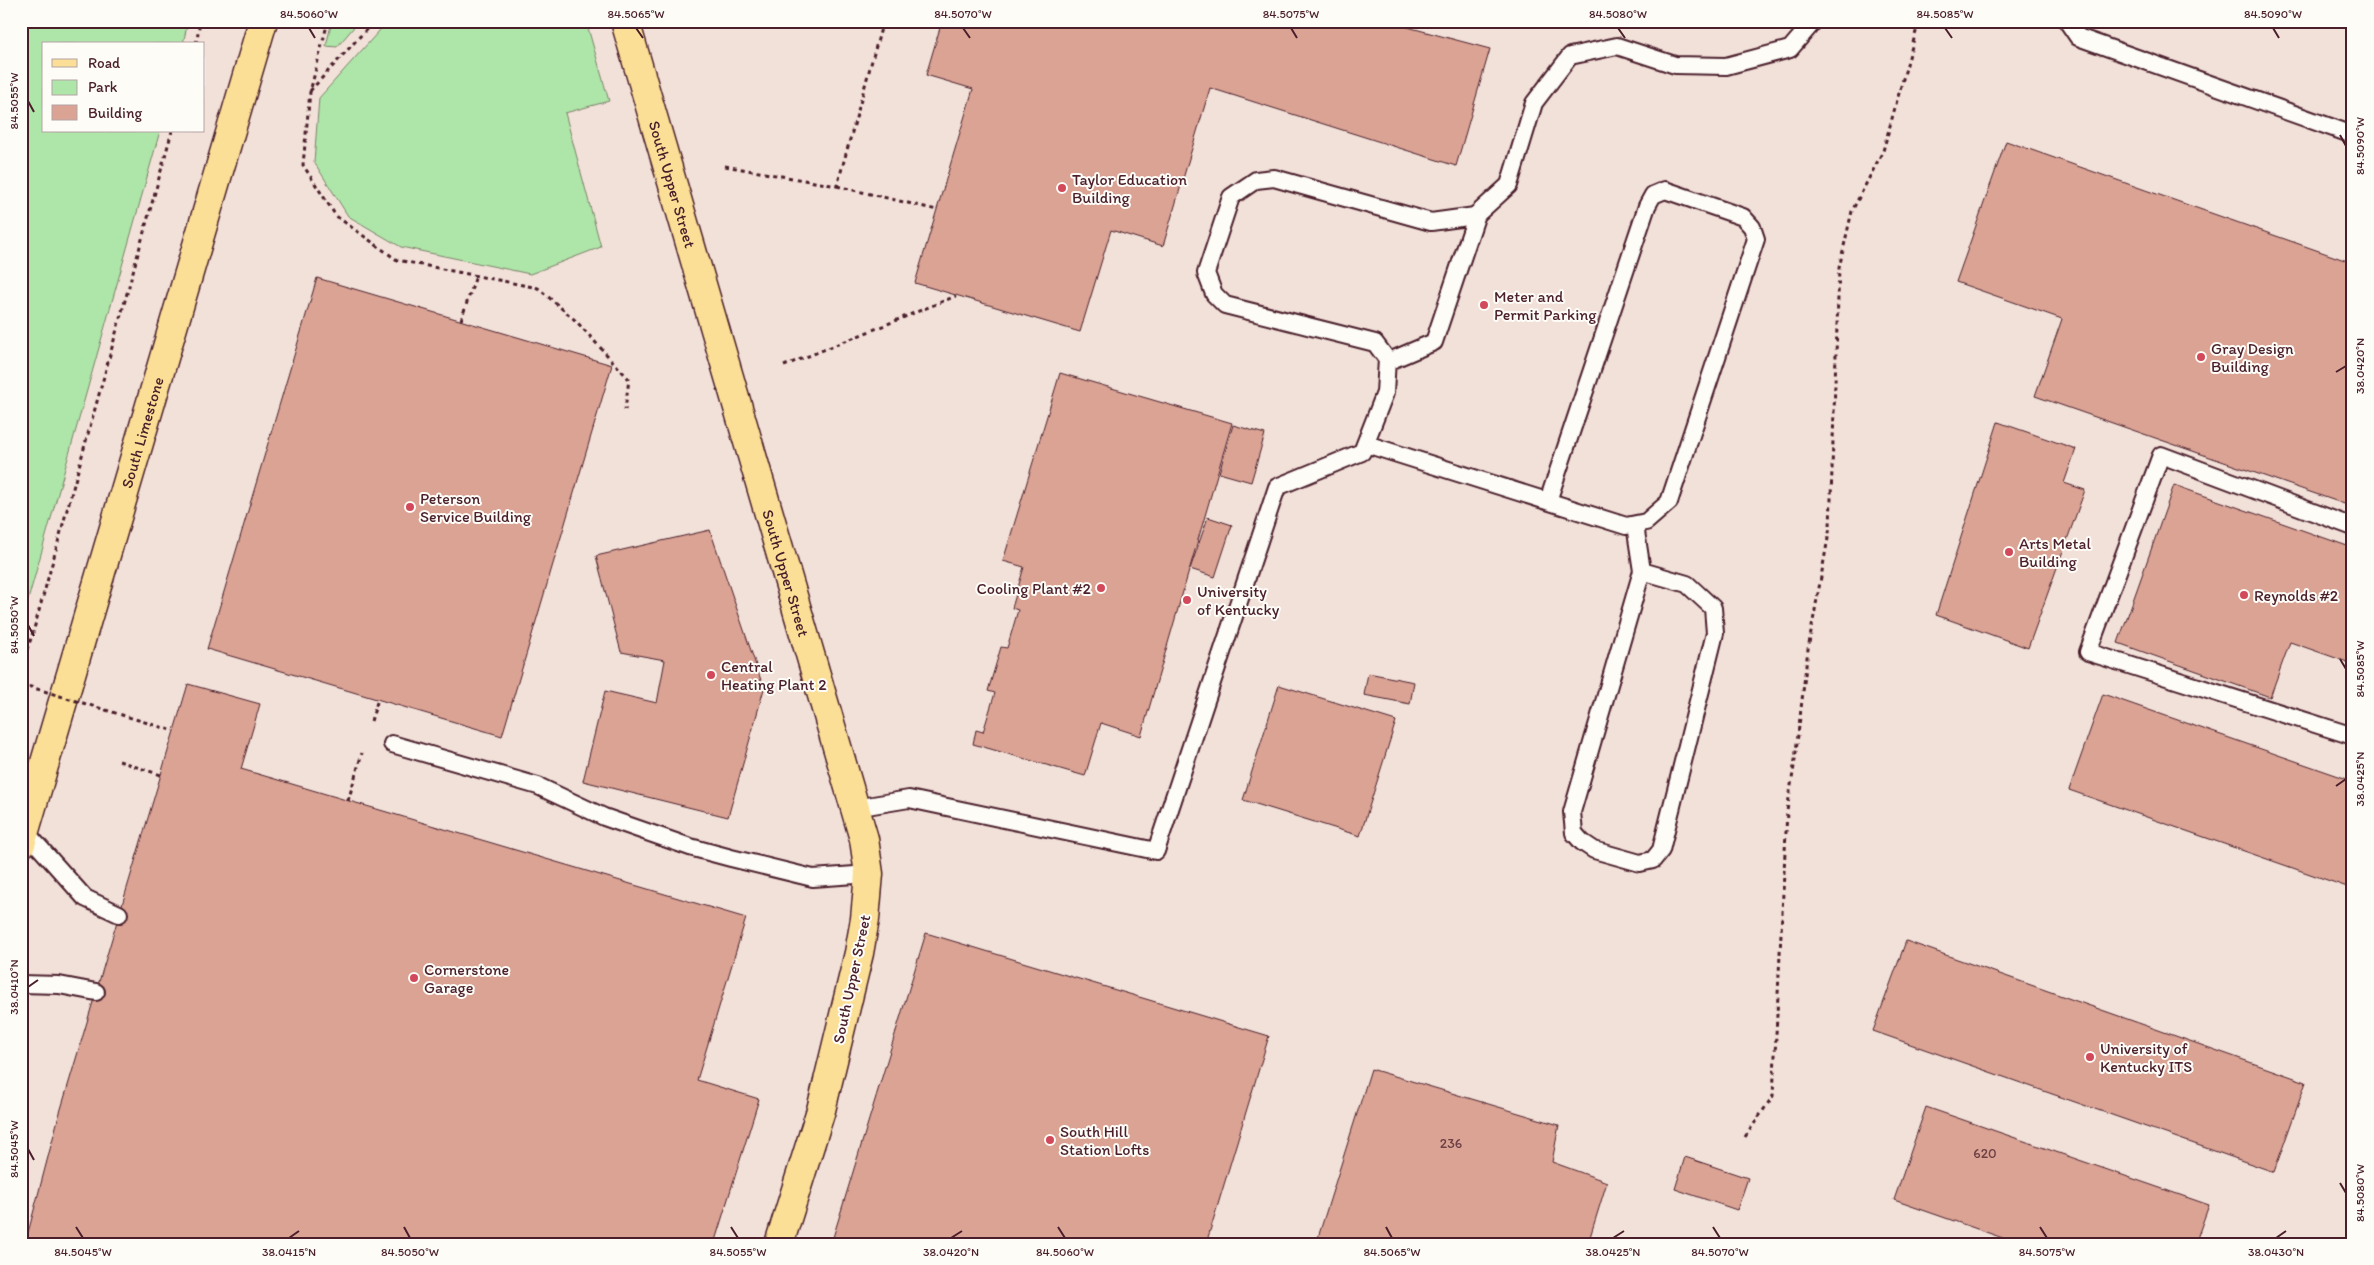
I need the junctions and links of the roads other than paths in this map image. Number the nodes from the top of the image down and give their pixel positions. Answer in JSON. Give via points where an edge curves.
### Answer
{"nodes":[{"id":1,"x":263,"y":21,"type":"edge"},
{"id":2,"x":625,"y":21,"type":"edge"},
{"id":3,"x":1814,"y":21,"type":"edge"},
{"id":4,"x":2067,"y":21,"type":"edge"},
{"id":5,"x":2353,"y":135,"type":"edge"},
{"id":6,"x":1477,"y":214,"type":"junction"},
{"id":7,"x":1387,"y":362,"type":"junction"},
{"id":8,"x":1366,"y":444,"type":"junction"},
{"id":9,"x":1548,"y":501,"type":"junction"},
{"id":10,"x":1635,"y":525,"type":"junction"},
{"id":11,"x":2353,"y":527,"type":"edge"},
{"id":12,"x":1642,"y":571,"type":"junction"},
{"id":13,"x":2353,"y":736,"type":"edge"},
{"id":14,"x":392,"y":744,"type":"dead end"},
{"id":15,"x":855,"y":808,"type":"junction"},
{"id":16,"x":23,"y":837,"type":"edge"},
{"id":17,"x":869,"y":874,"type":"junction"},
{"id":18,"x":120,"y":914,"type":"dead end"},
{"id":19,"x":21,"y":984,"type":"edge"},
{"id":20,"x":96,"y":992,"type":"dead end"},
{"id":21,"x":779,"y":1244,"type":"edge"}],
"edges":[{"from":1,"to":16,"type":"main road","name":"South Limestone"},
{"from":2,"to":15,"type":"main road","name":"South Upper Street"},
{"from":3,"to":6,"type":"lane","via":[[1790,49],[1726,66],[1675,65],[1617,46],[1570,56],[1534,103],[1509,186]]},
{"from":4,"to":5,"type":"lane","via":[[2078,37]]},
{"from":6,"to":7,"type":"lane","via":[[1434,342]]},
{"from":6,"to":7,"type":"lane","via":[[1431,222],[1274,178],[1256,180],[1231,197],[1206,274],[1214,294],[1225,305],[1375,343]]},
{"from":7,"to":8,"type":"lane","via":[[1385,393]]},
{"from":8,"to":9,"type":"lane"},
{"from":8,"to":15,"type":"lane","via":[[1362,452],[1277,487],[1156,851],[909,799]]},
{"from":9,"to":10,"type":"lane","via":[[1626,526]]},
{"from":9,"to":10,"type":"lane","via":[[1647,206],[1653,194],[1665,190],[1743,217],[1752,227],[1756,239],[1669,502],[1646,522]]},
{"from":10,"to":12,"type":"lane"},
{"from":11,"to":13,"type":"lane","via":[[2161,455],[2088,652]]},
{"from":12,"to":12,"type":"lane","via":[[1572,812],[1574,833],[1582,842],[1594,850],[1640,863],[1653,860],[1661,850],[1715,633],[1713,608],[1687,584]]},
{"from":14,"to":17,"type":"lane","via":[[538,786],[604,817],[715,854],[813,878]]},
{"from":15,"to":17,"type":"main road","name":"South Upper Street"},
{"from":16,"to":18,"type":"lane","via":[[85,898]]},
{"from":17,"to":21,"type":"main road","name":"South Upper Street","via":[[860,953],[822,1110]]},
{"from":19,"to":20,"type":"lane","via":[[58,985]]}]}
